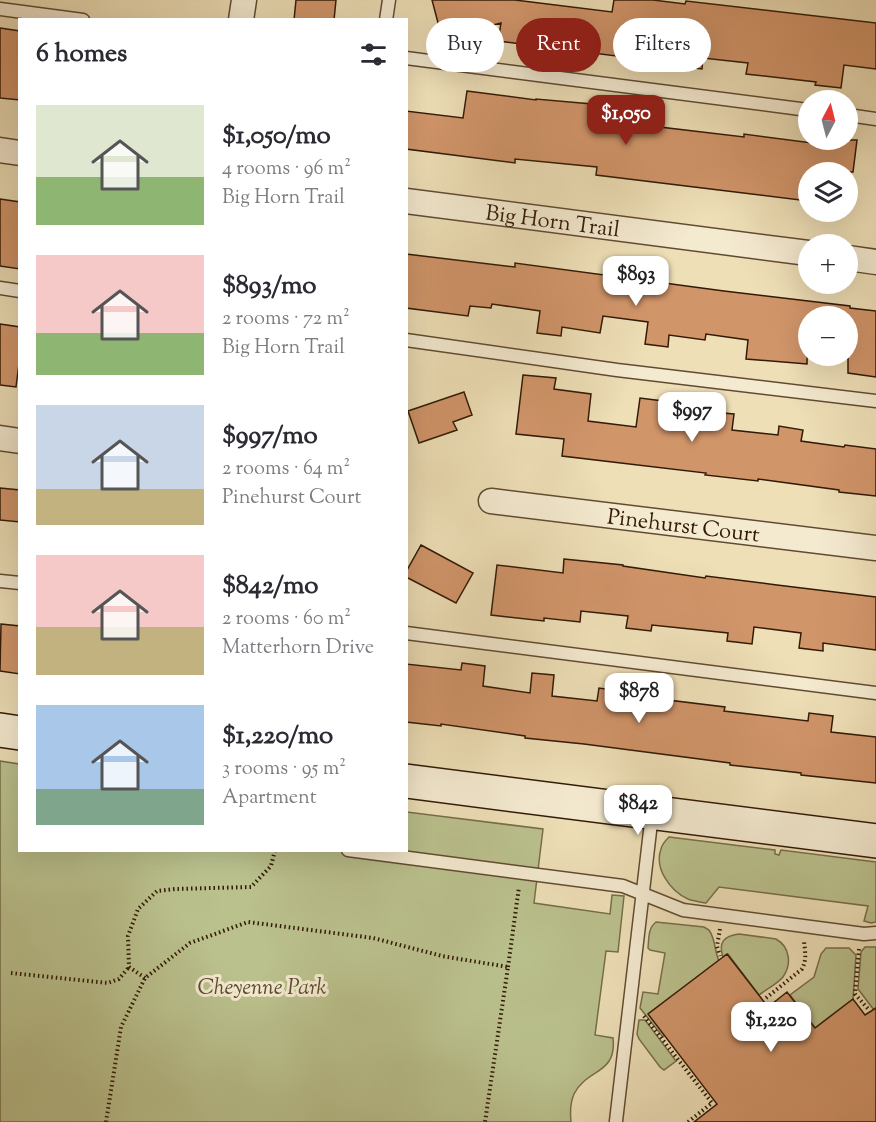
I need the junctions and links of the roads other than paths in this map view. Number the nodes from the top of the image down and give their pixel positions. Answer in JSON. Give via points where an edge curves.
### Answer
{"nodes":[{"id":1,"x":244,"y":0,"type":"edge"},
{"id":2,"x":389,"y":0,"type":"edge"},
{"id":3,"x":0,"y":9,"type":"edge"},
{"id":4,"x":68,"y":18,"type":"edge"},
{"id":5,"x":241,"y":18,"type":"edge"},
{"id":6,"x":387,"y":18,"type":"edge"},
{"id":7,"x":408,"y":58,"type":"edge"},
{"id":8,"x":798,"y":109,"type":"edge"},
{"id":9,"x":858,"y":116,"type":"edge"},
{"id":10,"x":876,"y":119,"type":"edge"},
{"id":11,"x":0,"y":150,"type":"edge"},
{"id":12,"x":18,"y":153,"type":"edge"},
{"id":13,"x":408,"y":201,"type":"edge"},
{"id":14,"x":798,"y":252,"type":"edge"},
{"id":15,"x":858,"y":259,"type":"edge"},
{"id":16,"x":876,"y":262,"type":"edge"},
{"id":17,"x":0,"y":288,"type":"edge"},
{"id":18,"x":18,"y":291,"type":"edge"},
{"id":19,"x":408,"y":340,"type":"edge"},
{"id":20,"x":876,"y":400,"type":"edge"},
{"id":21,"x":0,"y":438,"type":"edge"},
{"id":22,"x":18,"y":441,"type":"edge"},
{"id":23,"x":492,"y":501,"type":"dead end"},
{"id":24,"x":876,"y":548,"type":"edge"},
{"id":25,"x":0,"y":581,"type":"edge"},
{"id":26,"x":18,"y":584,"type":"edge"},
{"id":27,"x":408,"y":633,"type":"edge"},
{"id":28,"x":876,"y":693,"type":"edge"},
{"id":29,"x":0,"y":730,"type":"edge"},
{"id":30,"x":18,"y":733,"type":"edge"},
{"id":31,"x":408,"y":782,"type":"edge"},
{"id":32,"x":652,"y":812,"type":"junction"},
{"id":33,"x":876,"y":841,"type":"edge"},
{"id":34,"x":363,"y":852,"type":"edge"},
{"id":35,"x":642,"y":894,"type":"junction"},
{"id":36,"x":876,"y":933,"type":"edge"},
{"id":37,"x":616,"y":1121,"type":"edge"}],
"edges":[{"from":1,"to":5,"type":"street"},
{"from":2,"to":6,"type":"lane"},
{"from":3,"to":4,"type":"lane"},
{"from":7,"to":8,"type":"lane"},
{"from":9,"to":10,"type":"lane"},
{"from":11,"to":12,"type":"street"},
{"from":13,"to":14,"type":"street","name":"Big Horn Trail"},
{"from":15,"to":16,"type":"street"},
{"from":17,"to":18,"type":"lane"},
{"from":19,"to":20,"type":"lane"},
{"from":21,"to":22,"type":"street"},
{"from":23,"to":24,"type":"street","name":"Pinehurst Court"},
{"from":25,"to":26,"type":"lane"},
{"from":27,"to":28,"type":"lane"},
{"from":29,"to":30,"type":"street"},
{"from":31,"to":32,"type":"street"},
{"from":32,"to":33,"type":"street"},
{"from":32,"to":35,"type":"lane"},
{"from":34,"to":35,"type":"lane","via":[[623,886]]},
{"from":35,"to":36,"type":"lane","via":[[683,910]]},
{"from":35,"to":37,"type":"lane"}]}
